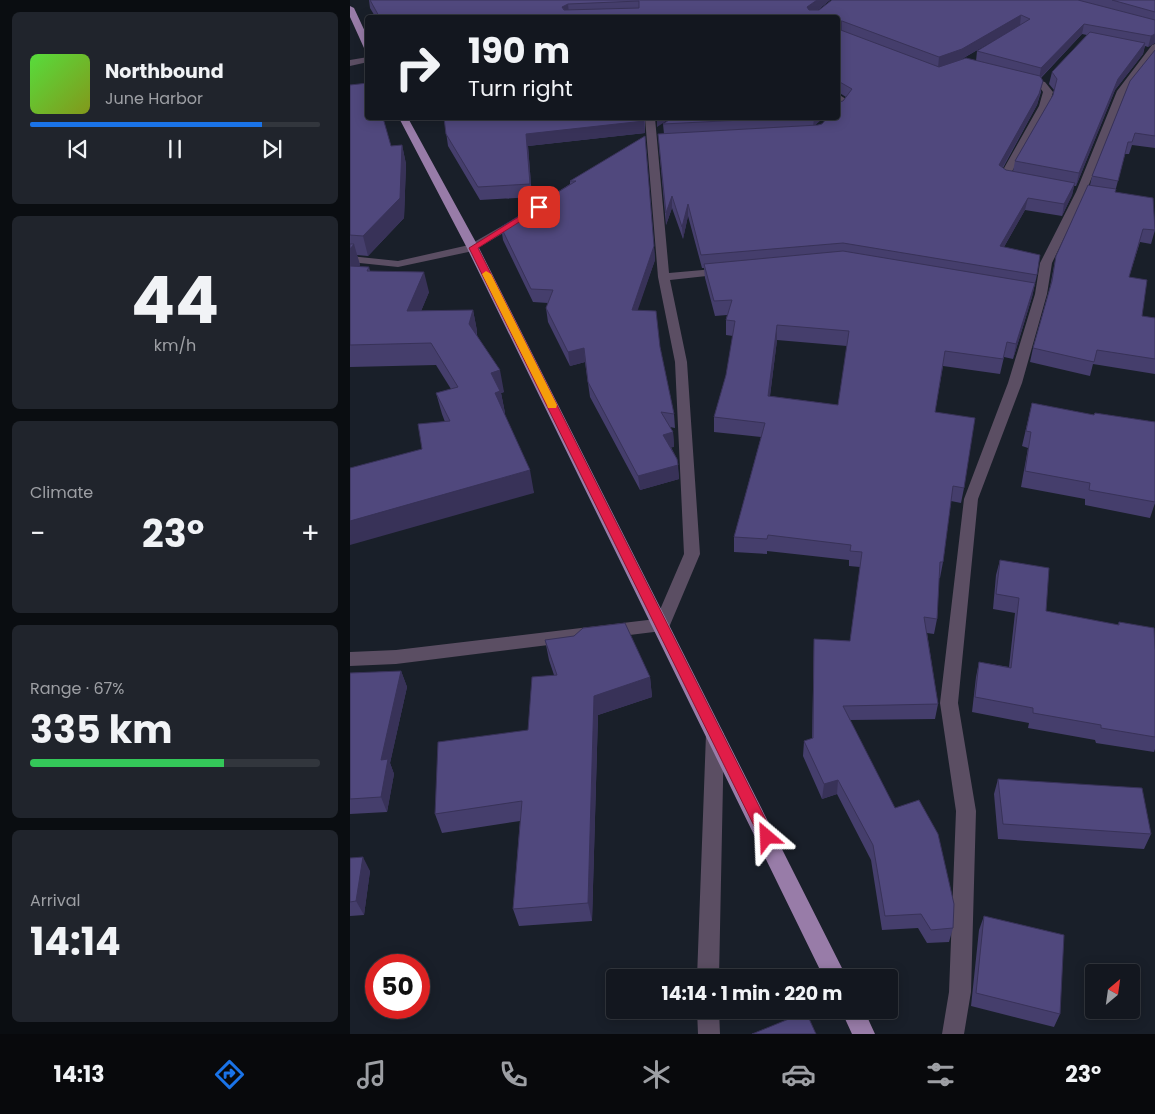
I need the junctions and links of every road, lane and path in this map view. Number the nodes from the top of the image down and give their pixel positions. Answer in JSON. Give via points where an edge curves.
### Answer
{"nodes":[{"id":1,"x":350,"y":8,"type":"edge"},
{"id":2,"x":365,"y":35,"type":"edge"},
{"id":3,"x":1150,"y":50,"type":"edge"},
{"id":4,"x":365,"y":60,"type":"edge"},
{"id":5,"x":350,"y":63,"type":"edge"},
{"id":6,"x":1016,"y":77,"type":"edge"},
{"id":7,"x":404,"y":120,"type":"edge"},
{"id":8,"x":650,"y":120,"type":"edge"},
{"id":9,"x":1023,"y":180,"type":"edge"},
{"id":10,"x":530,"y":212,"type":"edge"},
{"id":11,"x":473,"y":248,"type":"junction"},
{"id":12,"x":350,"y":259,"type":"edge"},
{"id":13,"x":733,"y":271,"type":"edge"},
{"id":14,"x":664,"y":277,"type":"junction"},
{"id":15,"x":662,"y":625,"type":"junction"},
{"id":16,"x":350,"y":659,"type":"edge"},
{"id":17,"x":715,"y":732,"type":"junction"},
{"id":18,"x":708,"y":969,"type":"edge"},
{"id":19,"x":832,"y":969,"type":"edge"},
{"id":20,"x":708,"y":1019,"type":"edge"},
{"id":21,"x":856,"y":1019,"type":"edge"},
{"id":22,"x":709,"y":1034,"type":"edge"},
{"id":23,"x":864,"y":1034,"type":"edge"},
{"id":24,"x":953,"y":1034,"type":"edge"}],
"edges":[{"from":1,"to":2,"type":"main road"},
{"from":3,"to":24,"type":"street","via":[[1122,91],[1080,192],[1046,262],[1015,383],[971,500],[949,703],[966,811],[960,992]]},
{"from":4,"to":5,"type":"street"},
{"from":6,"to":9,"type":"street","via":[[1045,81],[1048,92],[1044,106],[1004,176]]},
{"from":7,"to":11,"type":"main road"},
{"from":8,"to":14,"type":"street","via":[[655,138]]},
{"from":10,"to":11,"type":"street"},
{"from":11,"to":12,"type":"street","via":[[398,264]]},
{"from":11,"to":15,"type":"main road"},
{"from":13,"to":14,"type":"street"},
{"from":14,"to":15,"type":"street","via":[[681,362],[692,554]]},
{"from":15,"to":16,"type":"street","via":[[396,657]]},
{"from":15,"to":17,"type":"main road"},
{"from":17,"to":18,"type":"street"},
{"from":17,"to":19,"type":"main road"},
{"from":20,"to":22,"type":"street"},
{"from":21,"to":23,"type":"main road"}]}
